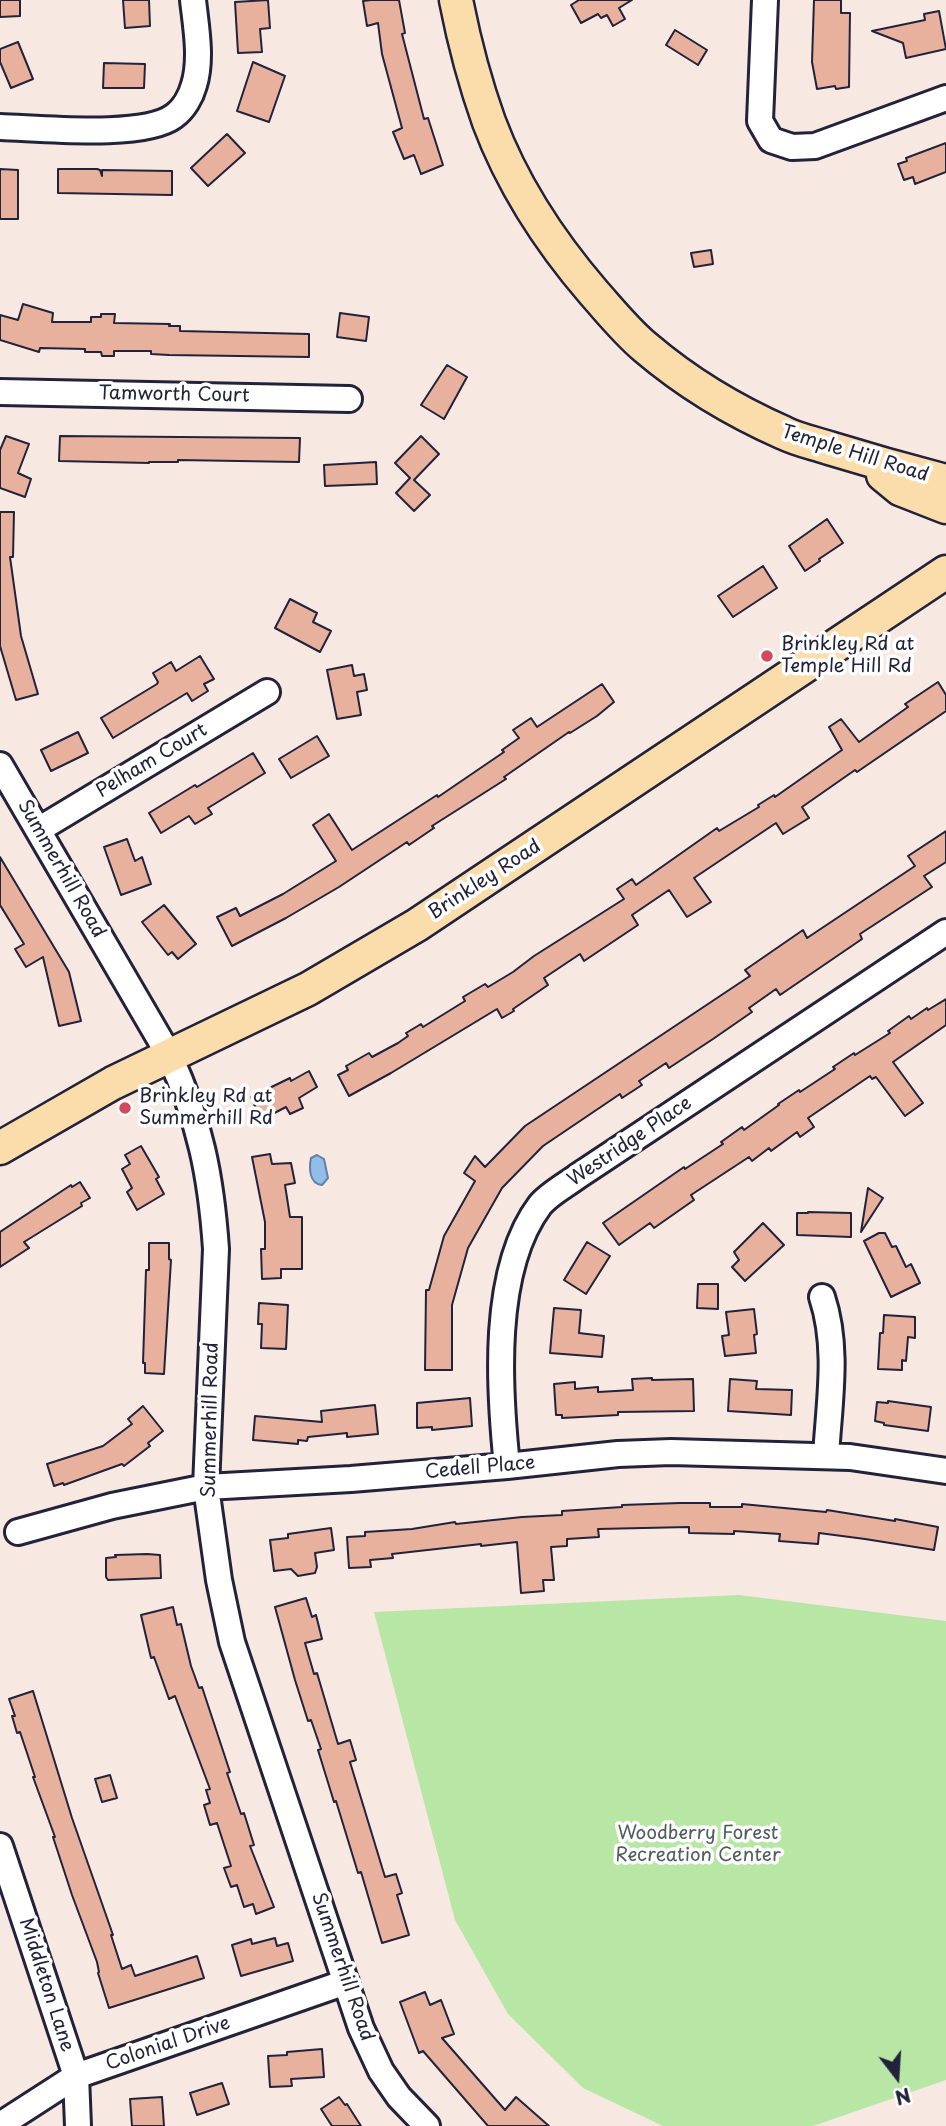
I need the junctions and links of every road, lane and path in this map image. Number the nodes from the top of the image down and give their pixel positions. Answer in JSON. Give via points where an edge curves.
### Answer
{"nodes":[{"id":1,"x":193,"y":0,"type":"edge"},
{"id":2,"x":456,"y":0,"type":"edge"},
{"id":3,"x":765,"y":0,"type":"edge"},
{"id":4,"x":946,"y":98,"type":"edge"},
{"id":5,"x":0,"y":127,"type":"edge"},
{"id":6,"x":0,"y":392,"type":"edge"},
{"id":7,"x":349,"y":399,"type":"dead end"},
{"id":8,"x":866,"y":460,"type":"junction"},
{"id":9,"x":946,"y":465,"type":"edge"},
{"id":10,"x":946,"y":481,"type":"edge"},
{"id":11,"x":946,"y":507,"type":"edge"},
{"id":12,"x":945,"y":571,"type":"edge"},
{"id":13,"x":267,"y":692,"type":"dead end"},
{"id":14,"x":0,"y":765,"type":"edge"},
{"id":15,"x":38,"y":830,"type":"junction"},
{"id":16,"x":946,"y":932,"type":"edge"},
{"id":17,"x":169,"y":1055,"type":"junction"},
{"id":18,"x":0,"y":1148,"type":"edge"},
{"id":19,"x":822,"y":1297,"type":"dead end"},
{"id":20,"x":826,"y":1456,"type":"junction"},
{"id":21,"x":507,"y":1466,"type":"junction"},
{"id":22,"x":946,"y":1471,"type":"edge"},
{"id":23,"x":206,"y":1487,"type":"junction"},
{"id":24,"x":18,"y":1532,"type":"dead end"},
{"id":25,"x":0,"y":1846,"type":"edge"},
{"id":26,"x":345,"y":1982,"type":"junction"},
{"id":27,"x":76,"y":2076,"type":"junction"},
{"id":28,"x":0,"y":2125,"type":"edge"},
{"id":29,"x":78,"y":2126,"type":"edge"},
{"id":30,"x":427,"y":2126,"type":"edge"}],
"edges":[{"from":1,"to":5,"type":"street","via":[[197,71],[190,96],[174,117],[114,130]]},
{"from":2,"to":8,"type":"main road","name":"Temple Hill Road","via":[[478,89],[508,165],[534,215],[608,310],[642,345],[732,408],[786,435]]},
{"from":3,"to":4,"type":"street","via":[[760,121],[771,141],[792,147],[816,146]]},
{"from":6,"to":7,"type":"street","name":"Tamworth Court"},
{"from":8,"to":9,"type":"main road"},
{"from":8,"to":10,"type":"main road","name":"Temple Hill Road"},
{"from":8,"to":11,"type":"main road","via":[[900,489]]},
{"from":12,"to":17,"type":"main road","name":"Brinkley Road","via":[[417,925],[307,989]]},
{"from":13,"to":15,"type":"street","name":"Pelham Court"},
{"from":14,"to":15,"type":"street","name":"Summerhill Road"},
{"from":15,"to":17,"type":"street","name":"Summerhill Road"},
{"from":16,"to":21,"type":"street","name":"Westridge Place","via":[[541,1204],[518,1246],[504,1314],[500,1362]]},
{"from":17,"to":18,"type":"main road","name":"Brinkley Road"},
{"from":17,"to":23,"type":"street","name":"Summerhill Road","via":[[190,1102],[206,1159],[216,1249]]},
{"from":19,"to":20,"type":"street","via":[[831,1341]]},
{"from":20,"to":21,"type":"street","name":"Cedell Place","via":[[671,1452]]},
{"from":20,"to":22,"type":"street","name":"Cedell Place"},
{"from":21,"to":23,"type":"street","name":"Cedell Place"},
{"from":23,"to":24,"type":"street","name":"Cedell Place"},
{"from":23,"to":26,"type":"street","name":"Summerhill Road","via":[[232,1642]]},
{"from":25,"to":27,"type":"street","name":"Middleton Lane"},
{"from":26,"to":27,"type":"street","name":"Colonial Drive"},
{"from":26,"to":30,"type":"street","name":"Summerhill Road","via":[[381,2071]]},
{"from":27,"to":28,"type":"street","name":"Colonial Drive"},
{"from":27,"to":29,"type":"street","name":"Middleton Lane"}]}
